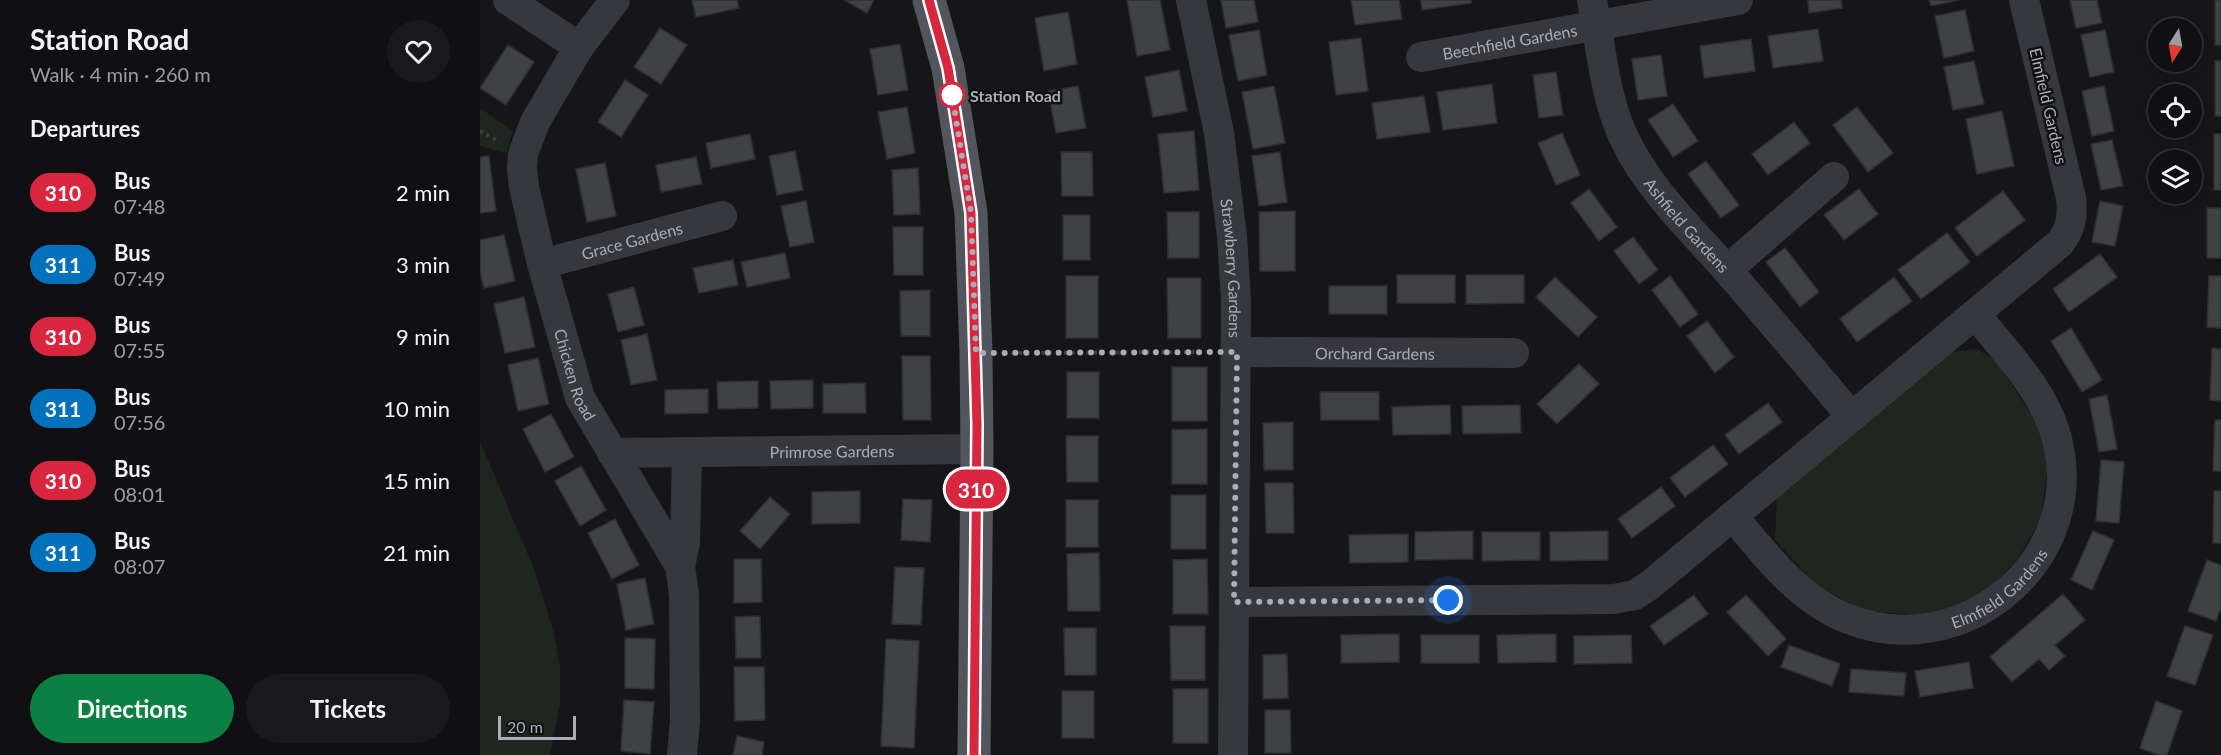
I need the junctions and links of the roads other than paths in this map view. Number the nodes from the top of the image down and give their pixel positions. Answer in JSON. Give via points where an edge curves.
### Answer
{"nodes":[{"id":1,"x":508,"y":0,"type":"edge"},
{"id":2,"x":615,"y":0,"type":"edge"},
{"id":3,"x":929,"y":0,"type":"edge"},
{"id":4,"x":1191,"y":0,"type":"edge"},
{"id":5,"x":1738,"y":0,"type":"edge"},
{"id":6,"x":2024,"y":0,"type":"edge"},
{"id":7,"x":1595,"y":13,"type":"edge"},
{"id":8,"x":579,"y":47,"type":"junction"},
{"id":9,"x":1421,"y":57,"type":"dead end"},
{"id":10,"x":1834,"y":177,"type":"dead end"},
{"id":11,"x":722,"y":216,"type":"dead end"},
{"id":12,"x":542,"y":264,"type":"junction"},
{"id":13,"x":1727,"y":270,"type":"junction"},
{"id":14,"x":1976,"y":315,"type":"junction"},
{"id":15,"x":1237,"y":352,"type":"junction"},
{"id":16,"x":1514,"y":352,"type":"dead end"},
{"id":17,"x":1851,"y":416,"type":"junction"},
{"id":18,"x":977,"y":449,"type":"junction"},
{"id":19,"x":612,"y":453,"type":"junction"},
{"id":20,"x":687,"y":453,"type":"junction"},
{"id":21,"x":1733,"y":516,"type":"junction"},
{"id":22,"x":680,"y":566,"type":"junction"},
{"id":23,"x":1234,"y":602,"type":"junction"},
{"id":24,"x":682,"y":755,"type":"edge"},
{"id":25,"x":974,"y":755,"type":"edge"},
{"id":26,"x":1233,"y":755,"type":"edge"}],
"edges":[{"from":1,"to":8,"type":"street"},
{"from":2,"to":8,"type":"street","name":"Chicken Road"},
{"from":3,"to":18,"type":"main road","via":[[948,68],[971,213]]},
{"from":4,"to":15,"type":"street","name":"Strawberry Gardens","via":[[1226,184]]},
{"from":5,"to":7,"type":"street","name":"Beechfield Gardens"},
{"from":6,"to":14,"type":"street","name":"Elmfield Gardens","via":[[2071,198],[2071,223],[2060,243]]},
{"from":7,"to":9,"type":"street","name":"Beechfield Gardens"},
{"from":7,"to":13,"type":"street","name":"Ashfield Gardens","via":[[1623,136],[1656,189]]},
{"from":8,"to":12,"type":"street","name":"Chicken Road","via":[[534,122],[523,154],[524,187]]},
{"from":10,"to":13,"type":"street"},
{"from":11,"to":12,"type":"street","name":"Grace Gardens"},
{"from":12,"to":19,"type":"street","name":"Chicken Road","via":[[580,398]]},
{"from":13,"to":17,"type":"street","name":"Ashfield Gardens"},
{"from":14,"to":17,"type":"street","name":"Elmfield Gardens"},
{"from":14,"to":21,"type":"street","name":"Elmfield Gardens","via":[[2046,408],[2061,467],[2059,503],[2049,535],[2026,572],[1996,602],[1965,618],[1914,629],[1848,619],[1810,598]]},
{"from":15,"to":16,"type":"street","name":"Orchard Gardens"},
{"from":15,"to":23,"type":"street","name":"Strawberry Gardens"},
{"from":17,"to":21,"type":"street","name":"Elmfield Gardens"},
{"from":18,"to":20,"type":"street","name":"Primrose Gardens"},
{"from":18,"to":25,"type":"main road"},
{"from":19,"to":20,"type":"street","name":"Primrose Gardens"},
{"from":19,"to":22,"type":"street","name":"Chicken Road"},
{"from":20,"to":22,"type":"street","via":[[685,543]]},
{"from":21,"to":23,"type":"street","name":"Elmfield Gardens","via":[[1650,585],[1626,597]]},
{"from":22,"to":24,"type":"street","name":"Chicken Road","via":[[685,607]]},
{"from":23,"to":26,"type":"street","name":"Strawberry Gardens"}]}
